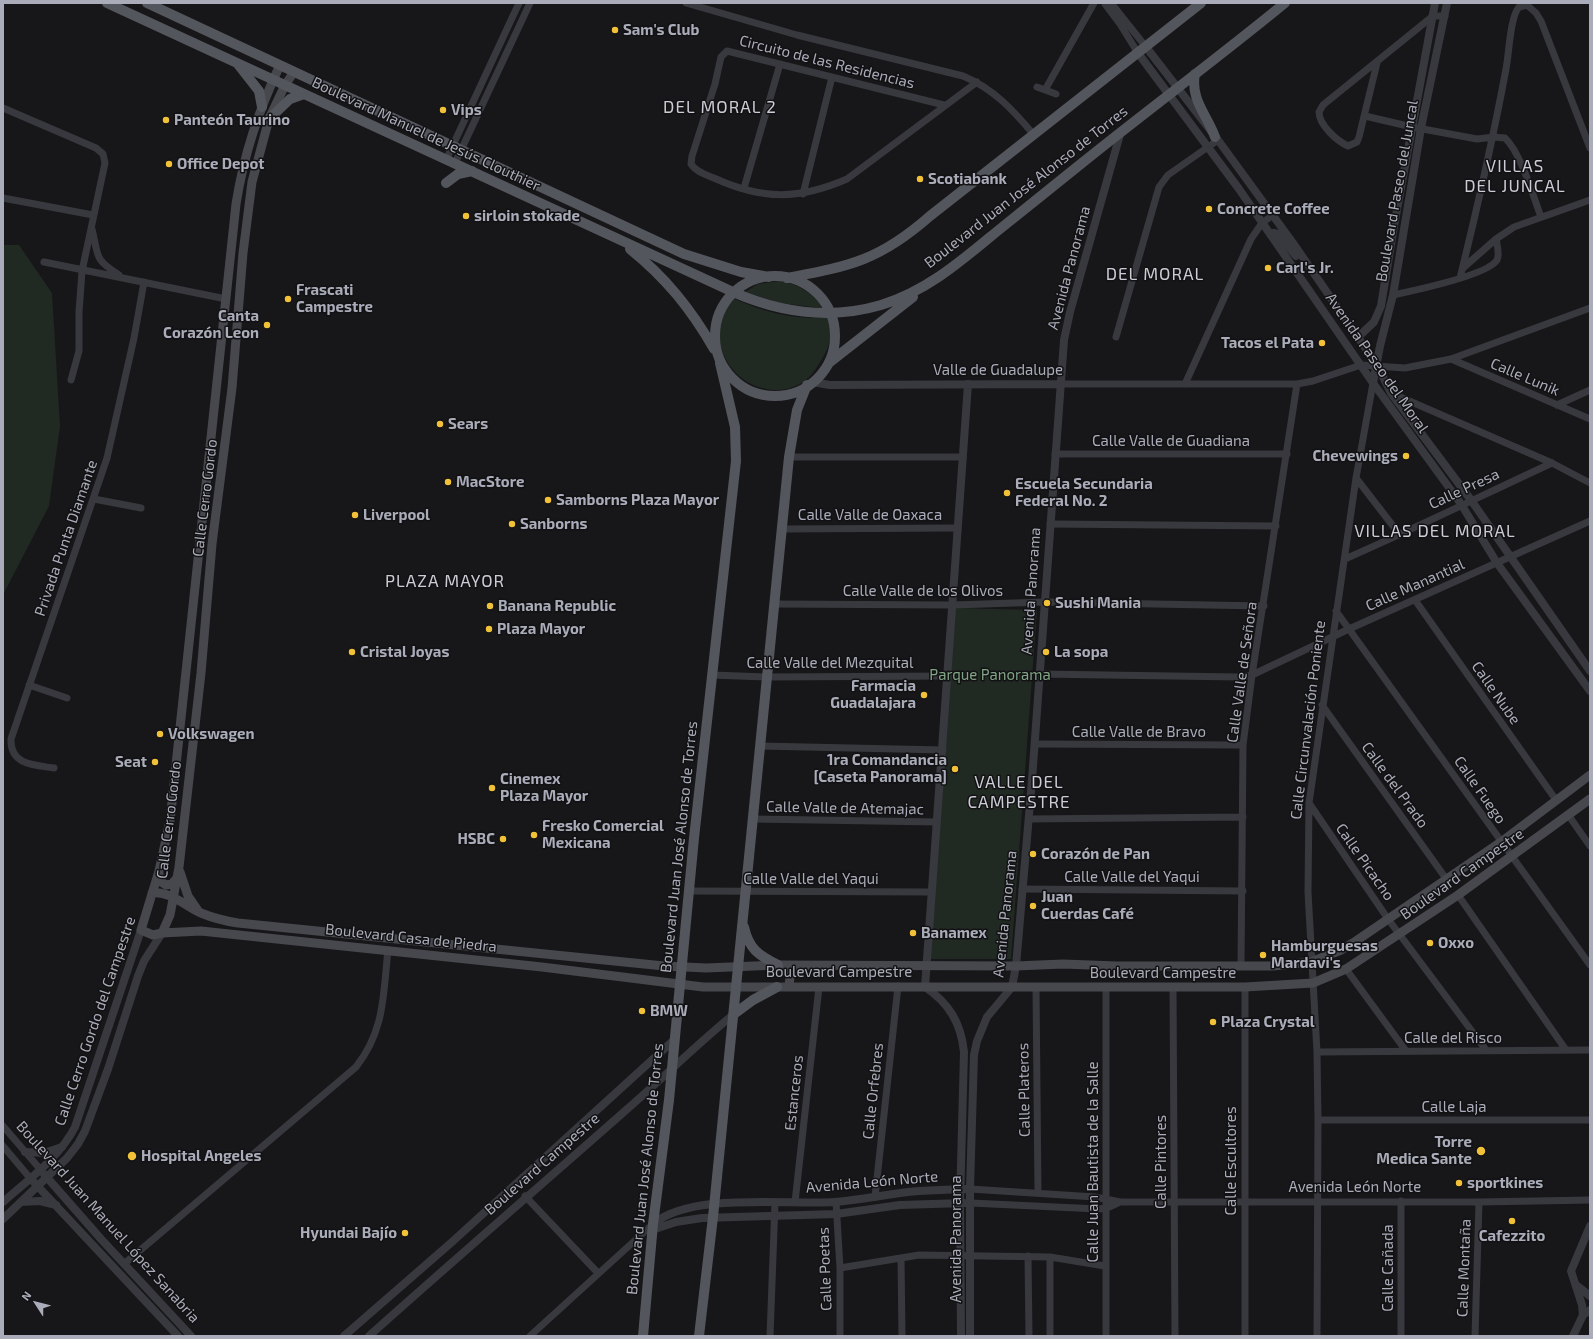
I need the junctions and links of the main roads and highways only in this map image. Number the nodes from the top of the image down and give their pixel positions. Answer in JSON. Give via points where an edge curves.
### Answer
{"nodes":[{"id":1,"x":107,"y":3,"type":"edge"},
{"id":2,"x":147,"y":3,"type":"edge"},
{"id":3,"x":1201,"y":3,"type":"edge"},
{"id":4,"x":1285,"y":3,"type":"edge"},
{"id":5,"x":236,"y":62,"type":"junction"},
{"id":6,"x":280,"y":65,"type":"junction"},
{"id":7,"x":294,"y":72,"type":"junction"},
{"id":8,"x":1195,"y":74,"type":"junction"},
{"id":9,"x":273,"y":79,"type":"junction"},
{"id":10,"x":284,"y":85,"type":"junction"},
{"id":11,"x":304,"y":94,"type":"junction"},
{"id":12,"x":262,"y":107,"type":"junction"},
{"id":13,"x":269,"y":119,"type":"junction"},
{"id":14,"x":1216,"y":139,"type":"road end"},
{"id":15,"x":472,"y":171,"type":"junction"},
{"id":16,"x":446,"y":183,"type":"dead end"},
{"id":17,"x":617,"y":238,"type":"junction"},
{"id":18,"x":942,"y":275,"type":"junction"},
{"id":19,"x":769,"y":277,"type":"junction"},
{"id":20,"x":787,"y":278,"type":"junction"},
{"id":21,"x":733,"y":292,"type":"junction"},
{"id":22,"x":832,"y":314,"type":"junction"},
{"id":23,"x":719,"y":360,"type":"junction"},
{"id":24,"x":826,"y":364,"type":"junction"},
{"id":25,"x":809,"y":384,"type":"junction"},
{"id":26,"x":1590,"y":775,"type":"edge"},
{"id":27,"x":1590,"y":799,"type":"edge"},
{"id":28,"x":179,"y":867,"type":"junction"},
{"id":29,"x":159,"y":871,"type":"junction"},
{"id":30,"x":177,"y":878,"type":"junction"},
{"id":31,"x":152,"y":893,"type":"junction"},
{"id":32,"x":173,"y":899,"type":"junction"},
{"id":33,"x":200,"y":913,"type":"junction"},
{"id":34,"x":742,"y":920,"type":"junction"},
{"id":35,"x":141,"y":930,"type":"joint"},
{"id":36,"x":162,"y":933,"type":"junction"},
{"id":37,"x":490,"y":949,"type":"junction"},
{"id":38,"x":488,"y":961,"type":"junction"},
{"id":39,"x":778,"y":965,"type":"junction"},
{"id":40,"x":682,"y":966,"type":"junction"},
{"id":41,"x":791,"y":966,"type":"junction"},
{"id":42,"x":738,"y":968,"type":"junction"},
{"id":43,"x":680,"y":984,"type":"junction"},
{"id":44,"x":736,"y":986,"type":"junction"},
{"id":45,"x":777,"y":986,"type":"junction"},
{"id":46,"x":789,"y":987,"type":"junction"},
{"id":47,"x":734,"y":1014,"type":"junction"},
{"id":48,"x":643,"y":1336,"type":"edge"},
{"id":49,"x":699,"y":1336,"type":"edge"}],
"edges":[{"from":1,"to":5,"type":"main road","name":"Boulevard Manuel de Jesús Clouthier"},
{"from":2,"to":6,"type":"main road","name":"Boulevard Manuel de Jesús Clouthier"},
{"from":3,"to":20,"type":"main road","via":[[1143,52],[891,247],[844,267]]},
{"from":4,"to":8,"type":"main road","name":"Boulevard Juan José Alonso de Torres"},
{"from":5,"to":9,"type":"main road","name":"Boulevard Manuel de Jesús Clouthier"},
{"from":5,"to":12,"type":"main road","via":[[259,91]]},
{"from":6,"to":7,"type":"main road","name":"Boulevard Manuel de Jesús Clouthier"},
{"from":6,"to":9,"type":"main road","name":"Calle Cerro Gordo"},
{"from":7,"to":10,"type":"main road","name":"Calle Cerro Gordo"},
{"from":7,"to":19,"type":"main road","name":"Boulevard Manuel de Jesús Clouthier","via":[[684,254],[742,272]]},
{"from":8,"to":14,"type":"main road","via":[[1193,84],[1196,100]]},
{"from":8,"to":18,"type":"main road","name":"Boulevard Juan José Alonso de Torres"},
{"from":9,"to":10,"type":"main road","name":"Boulevard Manuel de Jesús Clouthier"},
{"from":9,"to":12,"type":"main road","name":"Calle Cerro Gordo"},
{"from":10,"to":11,"type":"main road","name":"Boulevard Manuel de Jesús Clouthier"},
{"from":10,"to":13,"type":"main road","name":"Calle Cerro Gordo"},
{"from":11,"to":13,"type":"main road","via":[[290,100]]},
{"from":11,"to":15,"type":"main road","name":"Boulevard Manuel de Jesús Clouthier"},
{"from":12,"to":29,"type":"main road","name":"Calle Cerro Gordo","via":[[242,166],[234,217],[170,822]]},
{"from":13,"to":28,"type":"main road","name":"Calle Cerro Gordo","via":[[256,162],[246,225],[232,388],[212,544],[201,673]]},
{"from":15,"to":16,"type":"main road","via":[[458,174]]},
{"from":15,"to":17,"type":"main road","name":"Boulevard Manuel de Jesús Clouthier"},
{"from":17,"to":21,"type":"main road","name":"Boulevard Manuel de Jesús Clouthier"},
{"from":17,"to":23,"type":"main road","via":[[645,260],[683,301]]},
{"from":18,"to":22,"type":"main road","name":"Boulevard Juan José Alonso de Torres","via":[[882,305]]},
{"from":18,"to":24,"type":"main road"},
{"from":19,"to":20,"type":"main road"},
{"from":19,"to":21,"type":"main road","via":[[752,280]]},
{"from":20,"to":22,"type":"main road","via":[[814,290],[827,303]]},
{"from":21,"to":22,"type":"main road","name":"Boulevard Juan José Alonso de Torres","via":[[755,302],[779,308],[802,313]]},
{"from":21,"to":23,"type":"main road","via":[[718,317],[714,343]]},
{"from":22,"to":24,"type":"main road","via":[[835,327],[834,345]]},
{"from":23,"to":25,"type":"main road","via":[[737,381],[758,394],[788,394]]},
{"from":23,"to":40,"type":"main road","name":"Boulevard Juan José Alonso de Torres","via":[[732,409],[736,442]]},
{"from":24,"to":25,"type":"main road"},
{"from":25,"to":34,"type":"main road","via":[[797,410],[789,457]]},
{"from":26,"to":41,"type":"main road","name":"Boulevard Campestre","via":[[1447,880],[1341,950],[1311,962],[1240,966]]},
{"from":27,"to":46,"type":"main road","name":"Boulevard Campestre","via":[[1458,895],[1346,970],[1313,982],[1245,987]]},
{"from":28,"to":30,"type":"main road","name":"Calle Cerro Gordo"},
{"from":28,"to":33,"type":"main road","via":[[185,889]]},
{"from":29,"to":30,"type":"main road","via":[[159,879],[166,885],[172,884]]},
{"from":29,"to":31,"type":"main road","name":"Calle Cerro Gordo"},
{"from":30,"to":32,"type":"main road","name":"Calle Cerro Gordo"},
{"from":31,"to":32,"type":"main road","name":"Boulevard Casa de Piedra","via":[[163,893]]},
{"from":31,"to":35,"type":"main road","name":"Calle Cerro Gordo del Campestre"},
{"from":32,"to":33,"type":"main road","name":"Boulevard Casa de Piedra"},
{"from":32,"to":36,"type":"main road","name":"Calle Cerro Gordo","via":[[170,915]]},
{"from":33,"to":37,"type":"main road","name":"Boulevard Casa de Piedra","via":[[238,923]]},
{"from":34,"to":39,"type":"main road","via":[[751,947],[759,955]]},
{"from":34,"to":42,"type":"main road"},
{"from":35,"to":36,"type":"main road","name":"Boulevard Casa de Piedra","via":[[150,935]]},
{"from":36,"to":38,"type":"main road","name":"Boulevard Casa de Piedra","via":[[201,931]]},
{"from":37,"to":38,"type":"main road"},
{"from":37,"to":40,"type":"main road","name":"Boulevard Casa de Piedra","via":[[647,965]]},
{"from":38,"to":43,"type":"main road","name":"Boulevard Casa de Piedra"},
{"from":39,"to":41,"type":"main road","name":"Boulevard Campestre"},
{"from":39,"to":42,"type":"main road","name":"Boulevard Campestre"},
{"from":40,"to":42,"type":"main road","name":"Boulevard Campestre"},
{"from":40,"to":43,"type":"main road","name":"Boulevard Juan José Alonso de Torres"},
{"from":41,"to":46,"type":"main road"},
{"from":42,"to":44,"type":"main road"},
{"from":43,"to":44,"type":"main road","name":"Boulevard Campestre","via":[[703,987]]},
{"from":43,"to":48,"type":"main road","name":"Boulevard Juan José Alonso de Torres","via":[[669,1100],[650,1228]]},
{"from":44,"to":45,"type":"main road","name":"Boulevard Campestre"},
{"from":44,"to":47,"type":"main road"},
{"from":45,"to":46,"type":"main road","name":"Boulevard Campestre"},
{"from":45,"to":47,"type":"main road"},
{"from":47,"to":49,"type":"main road"}]}
